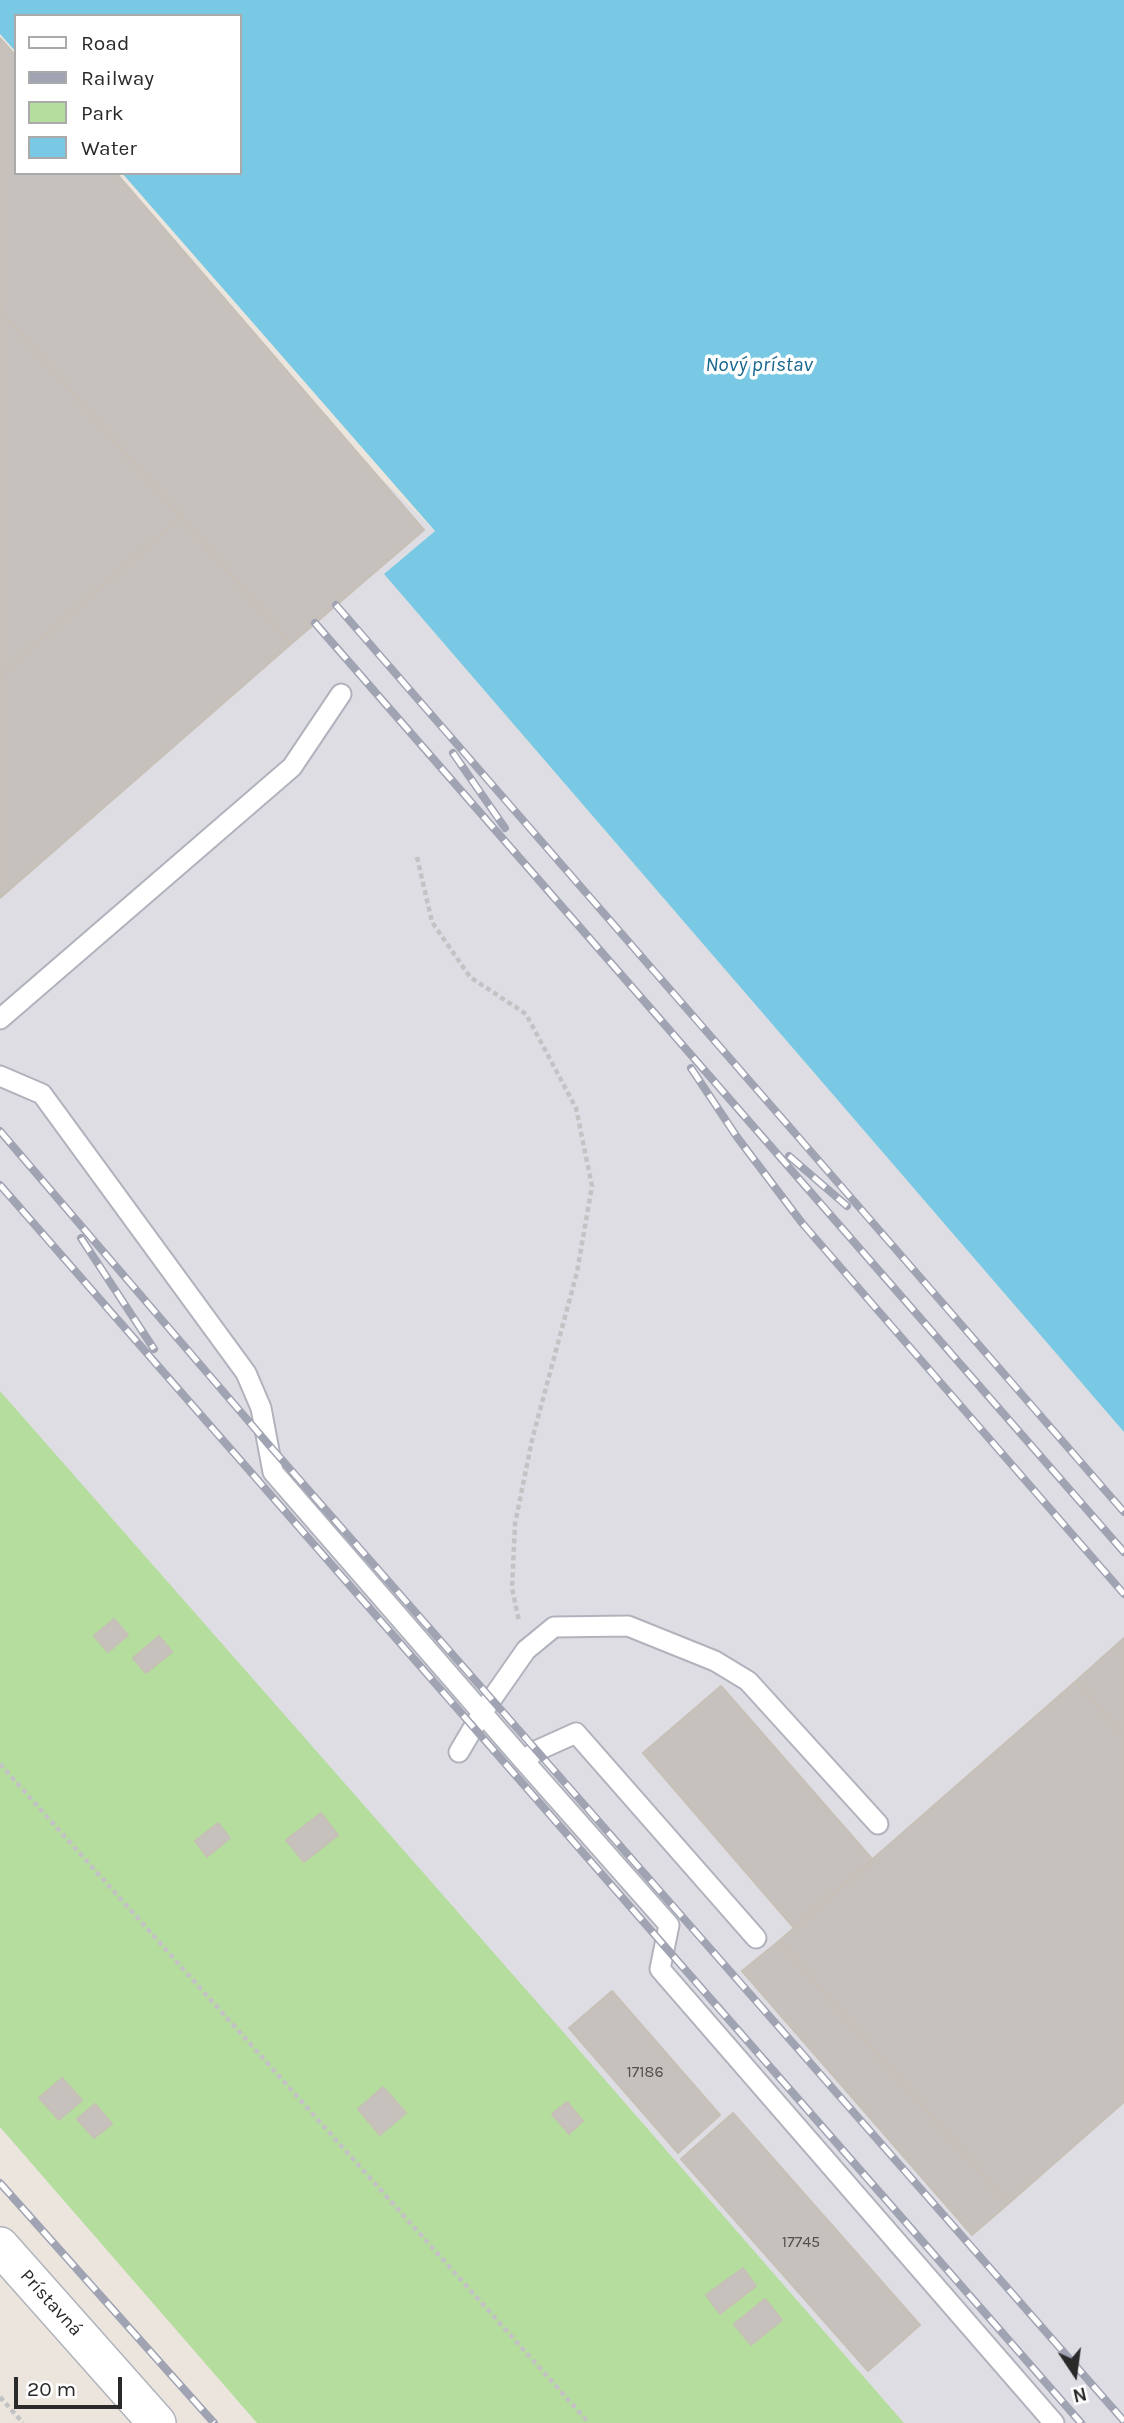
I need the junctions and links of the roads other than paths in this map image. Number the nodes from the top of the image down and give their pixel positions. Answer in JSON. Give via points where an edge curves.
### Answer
{"nodes":[{"id":1,"x":341,"y":694,"type":"dead end"},
{"id":2,"x":0,"y":1019,"type":"edge"},
{"id":3,"x":0,"y":1076,"type":"edge"},
{"id":4,"x":482,"y":1713,"type":"junction"},
{"id":5,"x":460,"y":1752,"type":"dead end"},
{"id":6,"x":524,"y":1761,"type":"junction"},
{"id":7,"x":878,"y":1824,"type":"dead end"},
{"id":8,"x":756,"y":1938,"type":"dead end"},
{"id":9,"x":0,"y":2246,"type":"edge"},
{"id":10,"x":157,"y":2423,"type":"edge"},
{"id":11,"x":1054,"y":2423,"type":"edge"}],
"edges":[{"from":1,"to":2,"type":"lane","via":[[292,767]]},
{"from":3,"to":4,"type":"lane","via":[[42,1094],[246,1373],[261,1408],[273,1472]]},
{"from":4,"to":5,"type":"lane"},
{"from":4,"to":6,"type":"lane"},
{"from":4,"to":7,"type":"lane","via":[[526,1650],[554,1627],[628,1626],[715,1661],[748,1681]]},
{"from":6,"to":8,"type":"lane","via":[[576,1733]]},
{"from":6,"to":11,"type":"lane","via":[[669,1925],[660,1969]]},
{"from":9,"to":10,"type":"street","name":"Prístavná"}]}
